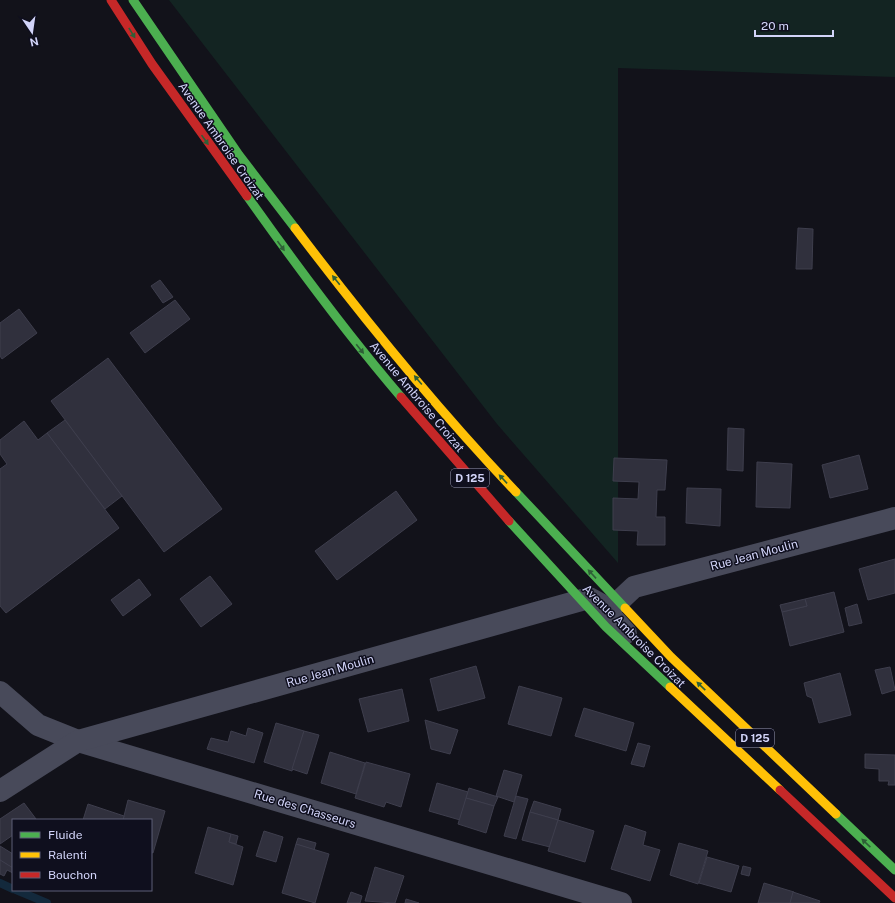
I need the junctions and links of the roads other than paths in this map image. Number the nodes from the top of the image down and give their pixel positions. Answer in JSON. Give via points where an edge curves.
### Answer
{"nodes":[{"id":1,"x":111,"y":0,"type":"edge"},
{"id":2,"x":134,"y":0,"type":"edge"},
{"id":3,"x":895,"y":518,"type":"edge"},
{"id":4,"x":581,"y":600,"type":"junction"},
{"id":5,"x":618,"y":602,"type":"junction"},
{"id":6,"x":0,"y":692,"type":"edge"},
{"id":7,"x":724,"y":708,"type":"junction"},
{"id":8,"x":78,"y":741,"type":"junction"},
{"id":9,"x":0,"y":791,"type":"edge"},
{"id":10,"x":895,"y":870,"type":"edge"},
{"id":11,"x":895,"y":898,"type":"edge"},
{"id":12,"x":621,"y":903,"type":"edge"}],
"edges":[{"from":1,"to":4,"type":"main road","name":"Avenue Ambroise Croizat","number":"D 125","one_way":true,"via":[[205,140],[360,348],[476,485]]},
{"from":5,"to":2,"type":"main road","name":"Avenue Ambroise Croizat","number":"D 125","one_way":true,"via":[[492,466],[340,285],[239,155],[191,88]]},
{"from":3,"to":5,"type":"street","name":"Rue Jean Moulin","via":[[634,588]]},
{"from":4,"to":7,"type":"street","via":[[589,598],[600,604],[626,634],[698,700],[706,705]]},
{"from":4,"to":8,"type":"street","name":"Rue Jean Moulin"},
{"from":4,"to":11,"type":"main road","name":"Avenue Ambroise Croizat","number":"D 125","via":[[653,672]]},
{"from":7,"to":5,"type":"main road","name":"Avenue Ambroise Croizat","number":"D 125","one_way":true},
{"from":6,"to":8,"type":"street","name":"Rue des Chasseurs","via":[[38,725]]},
{"from":10,"to":7,"type":"main road","name":"Avenue Ambroise Croizat","number":"D 125","one_way":true},
{"from":8,"to":9,"type":"street","name":"Rue Jean Moulin"},
{"from":8,"to":12,"type":"street","name":"Rue des Chasseurs"}]}
